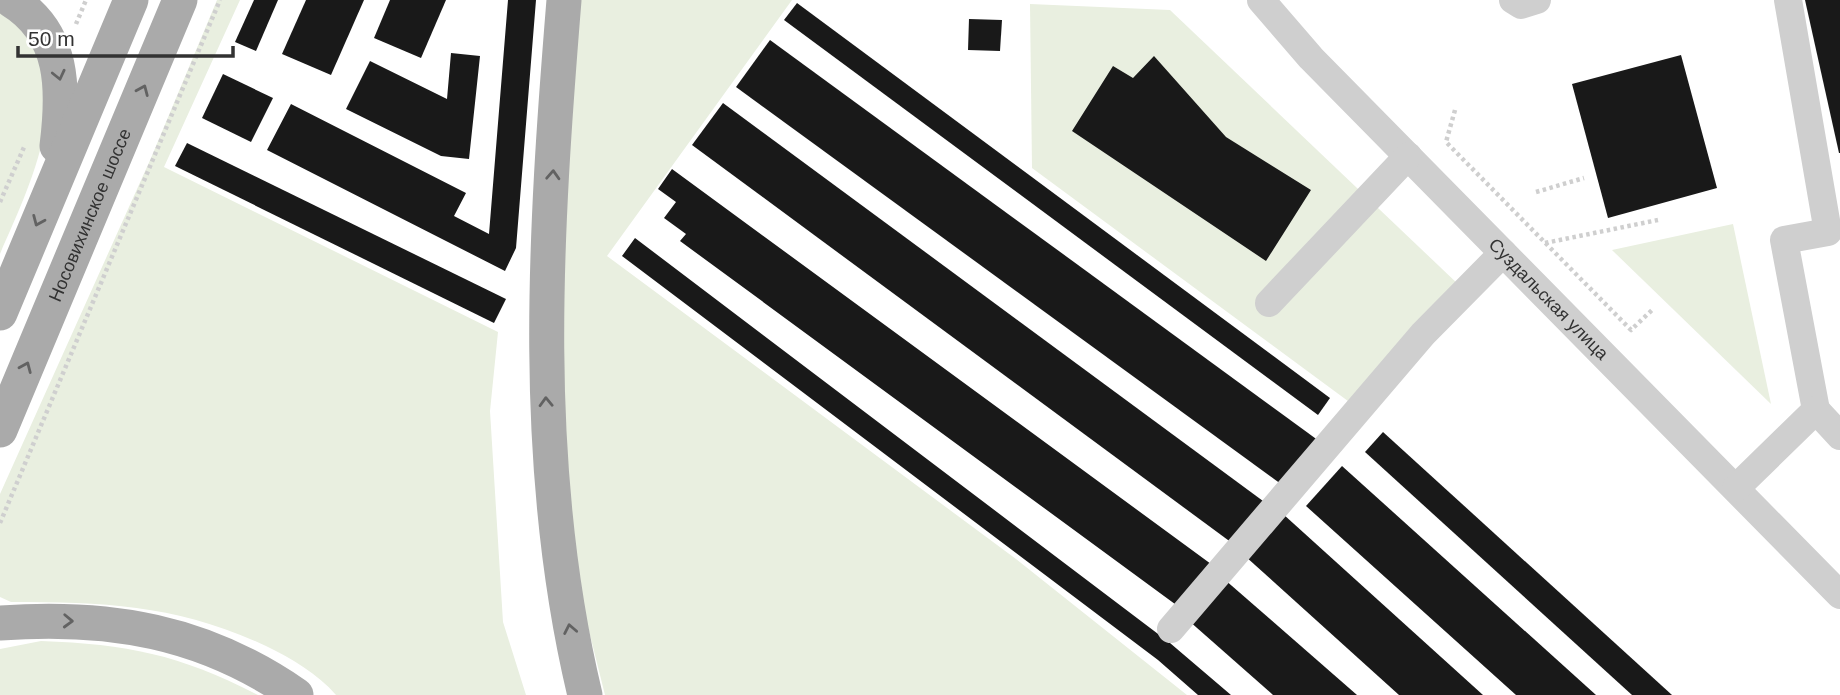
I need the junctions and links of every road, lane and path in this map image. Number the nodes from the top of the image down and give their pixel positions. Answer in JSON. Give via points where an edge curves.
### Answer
{"nodes":[{"id":1,"x":11,"y":0,"type":"edge"},
{"id":2,"x":131,"y":0,"type":"edge"},
{"id":3,"x":180,"y":0,"type":"edge"},
{"id":4,"x":220,"y":0,"type":"edge"},
{"id":5,"x":564,"y":0,"type":"edge"},
{"id":6,"x":1261,"y":0,"type":"edge"},
{"id":7,"x":1513,"y":0,"type":"edge"},
{"id":8,"x":1537,"y":0,"type":"edge"},
{"id":9,"x":1788,"y":0,"type":"edge"},
{"id":10,"x":1455,"y":110,"type":"dead end"},
{"id":11,"x":1408,"y":156,"type":"junction"},
{"id":12,"x":1584,"y":178,"type":"dead end"},
{"id":13,"x":53,"y":186,"type":"junction"},
{"id":14,"x":1536,"y":192,"type":"dead end"},
{"id":15,"x":1658,"y":220,"type":"dead end"},
{"id":16,"x":1545,"y":243,"type":"junction"},
{"id":17,"x":1503,"y":253,"type":"junction"},
{"id":18,"x":1269,"y":303,"type":"dead end"},
{"id":19,"x":1652,"y":310,"type":"dead end"},
{"id":20,"x":0,"y":313,"type":"edge"},
{"id":21,"x":1816,"y":410,"type":"junction"},
{"id":22,"x":0,"y":430,"type":"edge"},
{"id":23,"x":1840,"y":436,"type":"edge"},
{"id":24,"x":1736,"y":488,"type":"junction"},
{"id":25,"x":0,"y":523,"type":"edge"},
{"id":26,"x":1840,"y":595,"type":"edge"},
{"id":27,"x":0,"y":623,"type":"edge"},
{"id":28,"x":1171,"y":629,"type":"dead end"},
{"id":29,"x":296,"y":695,"type":"edge"},
{"id":30,"x":585,"y":695,"type":"edge"}],
"edges":[{"from":1,"to":13,"type":"main road","one_way":true,"via":[[30,11],[52,46],[63,94]]},
{"from":2,"to":13,"type":"main road"},
{"from":22,"to":3,"type":"main road","name":"Носовихинское шоссе","one_way":true},
{"from":4,"to":25,"type":"path"},
{"from":30,"to":5,"type":"main road","one_way":true,"via":[[569,627],[545,400]]},
{"from":6,"to":11,"type":"street","name":"Суздальская улица"},
{"from":7,"to":8,"type":"street","via":[[1521,5]]},
{"from":9,"to":21,"type":"street","via":[[1828,232],[1784,240]]},
{"from":10,"to":16,"type":"path","via":[[1446,142]]},
{"from":11,"to":17,"type":"street","name":"Суздальская улица"},
{"from":11,"to":18,"type":"street"},
{"from":12,"to":14,"type":"path"},
{"from":13,"to":20,"type":"main road","one_way":true},
{"from":15,"to":16,"type":"path"},
{"from":16,"to":19,"type":"path","via":[[1631,330]]},
{"from":17,"to":24,"type":"street","name":"Суздальская улица"},
{"from":17,"to":28,"type":"street","via":[[1423,334]]},
{"from":21,"to":23,"type":"street"},
{"from":21,"to":24,"type":"street"},
{"from":24,"to":26,"type":"street","name":"Суздальская улица"},
{"from":27,"to":29,"type":"main road","one_way":true,"via":[[105,622],[166,633],[224,653]]}]}
